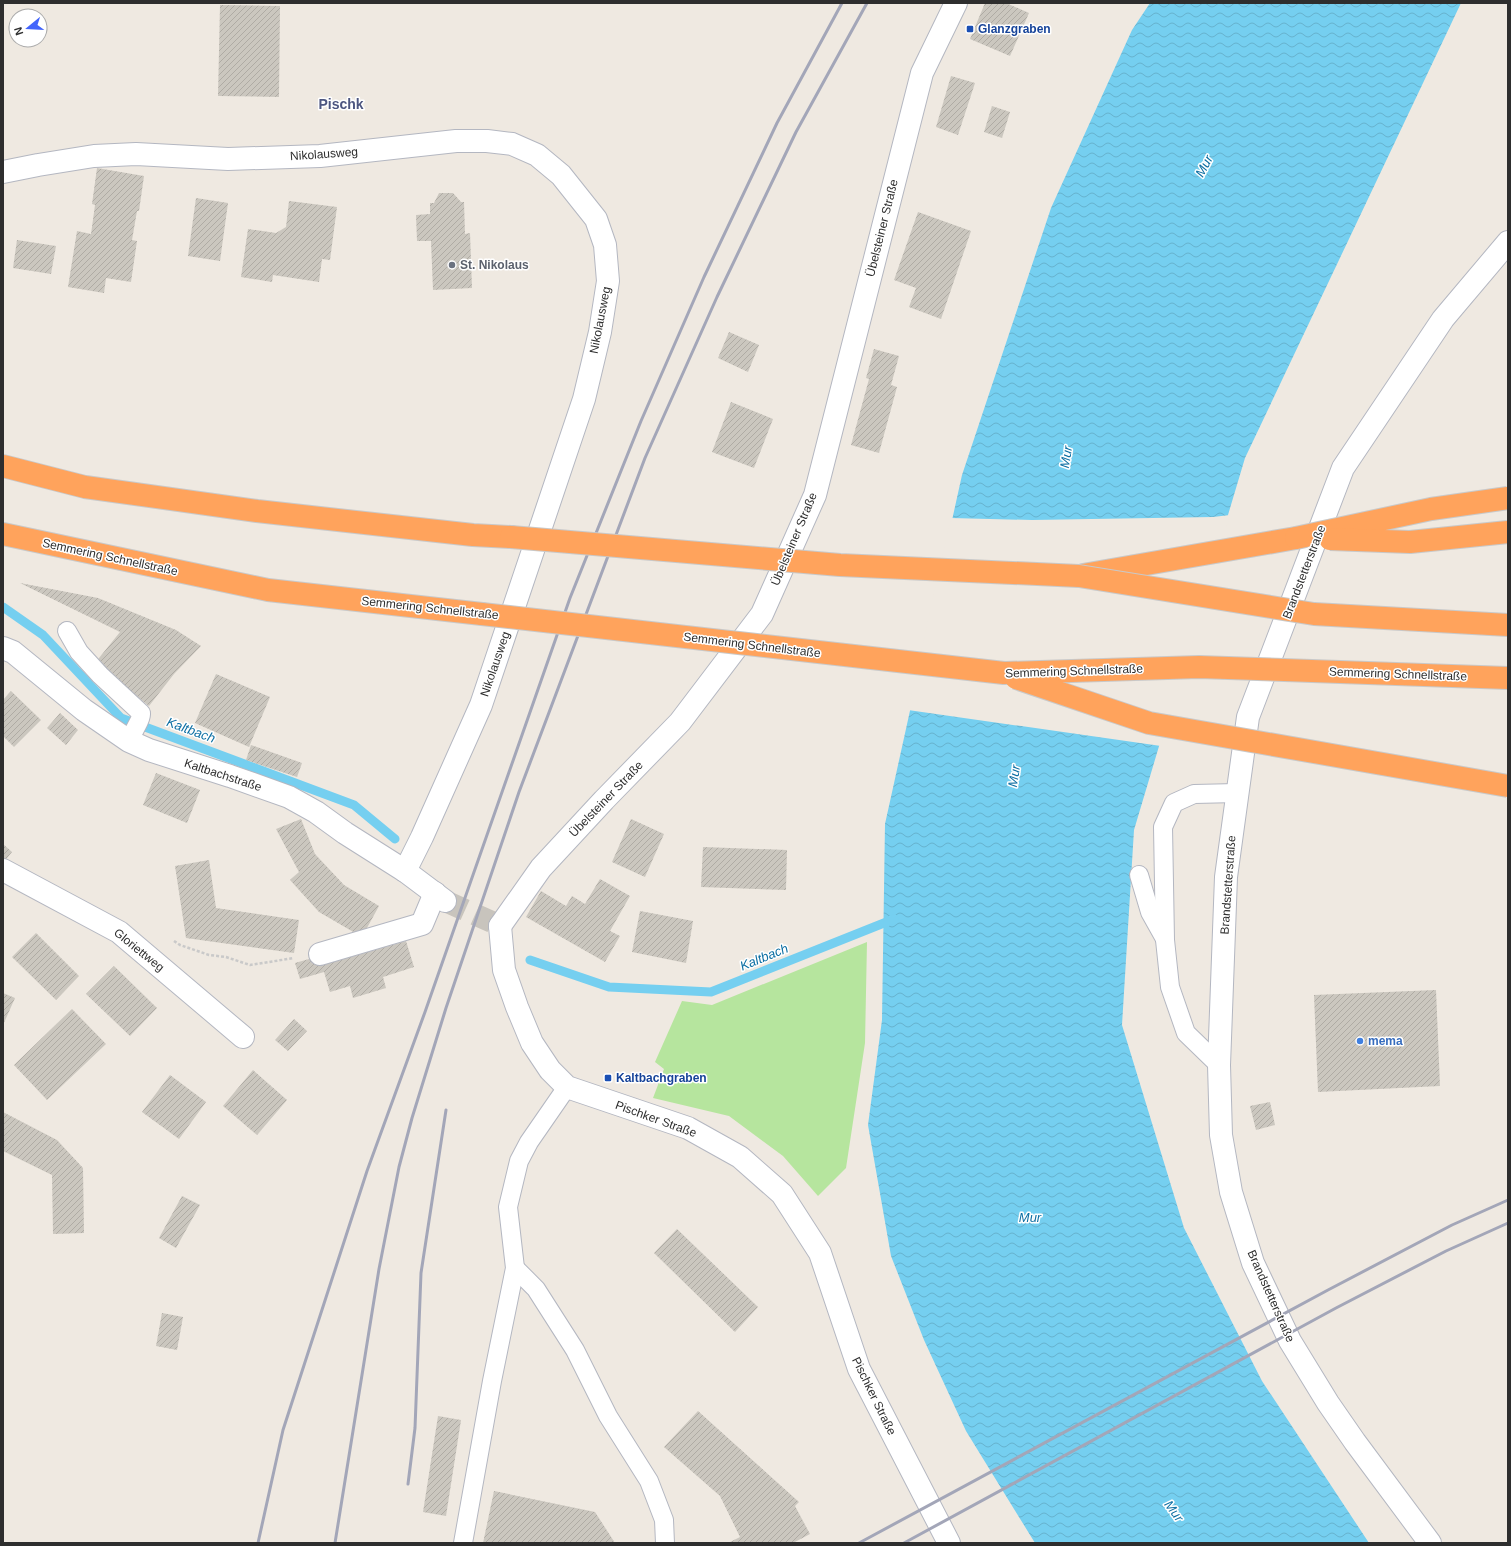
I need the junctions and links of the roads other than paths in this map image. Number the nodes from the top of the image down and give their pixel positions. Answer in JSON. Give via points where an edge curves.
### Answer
{"nodes":[{"id":1,"x":956,"y":3,"type":"edge"},
{"id":2,"x":3,"y":172,"type":"edge"},
{"id":3,"x":1508,"y":242,"type":"edge"},
{"id":4,"x":3,"y":466,"type":"edge"},
{"id":5,"x":1508,"y":498,"type":"edge"},
{"id":6,"x":1508,"y":532,"type":"edge"},
{"id":7,"x":3,"y":534,"type":"edge"},
{"id":8,"x":1296,"y":538,"type":"junction"},
{"id":9,"x":1079,"y":576,"type":"junction"},
{"id":10,"x":1508,"y":625,"type":"edge"},
{"id":11,"x":67,"y":631,"type":"dead end"},
{"id":12,"x":3,"y":648,"type":"edge"},
{"id":13,"x":1004,"y":673,"type":"junction"},
{"id":14,"x":1508,"y":678,"type":"edge"},
{"id":15,"x":134,"y":729,"type":"junction"},
{"id":16,"x":1508,"y":786,"type":"edge"},
{"id":17,"x":1237,"y":793,"type":"junction"},
{"id":18,"x":3,"y":870,"type":"edge"},
{"id":19,"x":405,"y":871,"type":"junction"},
{"id":20,"x":1138,"y":875,"type":"dead end"},
{"id":21,"x":496,"y":924,"type":"joint"},
{"id":22,"x":1165,"y":940,"type":"junction"},
{"id":23,"x":320,"y":954,"type":"road end"},
{"id":24,"x":243,"y":1037,"type":"dead end"},
{"id":25,"x":1219,"y":1065,"type":"junction"},
{"id":26,"x":567,"y":1087,"type":"junction"},
{"id":27,"x":515,"y":1268,"type":"junction"},
{"id":28,"x":463,"y":1543,"type":"edge"},
{"id":29,"x":665,"y":1543,"type":"edge"},
{"id":30,"x":949,"y":1543,"type":"edge"},
{"id":31,"x":1430,"y":1543,"type":"edge"}],
"edges":[{"from":1,"to":21,"type":"street","name":"Übelsteiner Straße","via":[[922,72],[815,495],[762,614],[680,722],[541,868]]},
{"from":2,"to":19,"type":"street","name":"Nikolausweg","via":[[94,156],[136,154],[228,159],[320,156],[456,141],[487,141],[512,144],[537,155],[561,175],[596,219],[605,245],[608,282],[600,332],[584,399],[481,705]]},
{"from":3,"to":17,"type":"street","name":"Brandstetterstraße","via":[[1443,319],[1343,468],[1248,717]]},
{"from":4,"to":9,"type":"highway","bridge":true,"via":[[85,487],[250,510],[473,536],[840,565]]},
{"from":5,"to":8,"type":"highway","bridge":true,"via":[[1431,509]]},
{"from":6,"to":8,"type":"highway","bridge":true,"via":[[1410,542]]},
{"from":7,"to":13,"type":"highway","name":"Semmering Schnellstraße","bridge":true,"via":[[268,590]]},
{"from":8,"to":9,"type":"highway","bridge":true},
{"from":9,"to":10,"type":"highway","bridge":true,"via":[[1314,614]]},
{"from":11,"to":15,"type":"lane","via":[[79,652],[141,713]]},
{"from":12,"to":15,"type":"street","name":"Kaltbachstraße","via":[[13,652],[84,710]]},
{"from":13,"to":14,"type":"highway","name":"Semmering Schnellstraße","bridge":true,"via":[[1199,667]]},
{"from":13,"to":16,"type":"highway","bridge":true,"via":[[1149,723]]},
{"from":15,"to":19,"type":"street","name":"Kaltbachstraße","via":[[149,750],[289,797]]},
{"from":17,"to":22,"type":"lane","via":[[1194,794],[1174,803],[1163,827]]},
{"from":17,"to":25,"type":"street","name":"Brandstetterstraße","via":[[1226,877]]},
{"from":18,"to":24,"type":"street","name":"Gloriettweg","via":[[119,932]]},
{"from":19,"to":23,"type":"street","name":"Kaltbachstraße","via":[[440,897],[422,924]]},
{"from":20,"to":22,"type":"lane","via":[[1150,912]]},
{"from":21,"to":26,"type":"street","name":"Pischker Straße","via":[[504,970],[516,1007],[532,1043],[550,1070]]},
{"from":22,"to":25,"type":"lane","via":[[1170,987],[1186,1033]]},
{"from":25,"to":31,"type":"street","name":"Brandstetterstraße","via":[[1221,1135],[1231,1192],[1253,1263],[1290,1341],[1328,1403]]},
{"from":26,"to":27,"type":"lane","via":[[519,1161],[508,1207]]},
{"from":26,"to":30,"type":"street","name":"Pischker Straße","via":[[688,1128],[740,1157],[782,1194],[820,1253],[859,1369]]},
{"from":27,"to":28,"type":"lane"},
{"from":27,"to":29,"type":"lane","via":[[536,1289],[576,1350],[608,1416],[649,1481],[664,1520]]}]}
